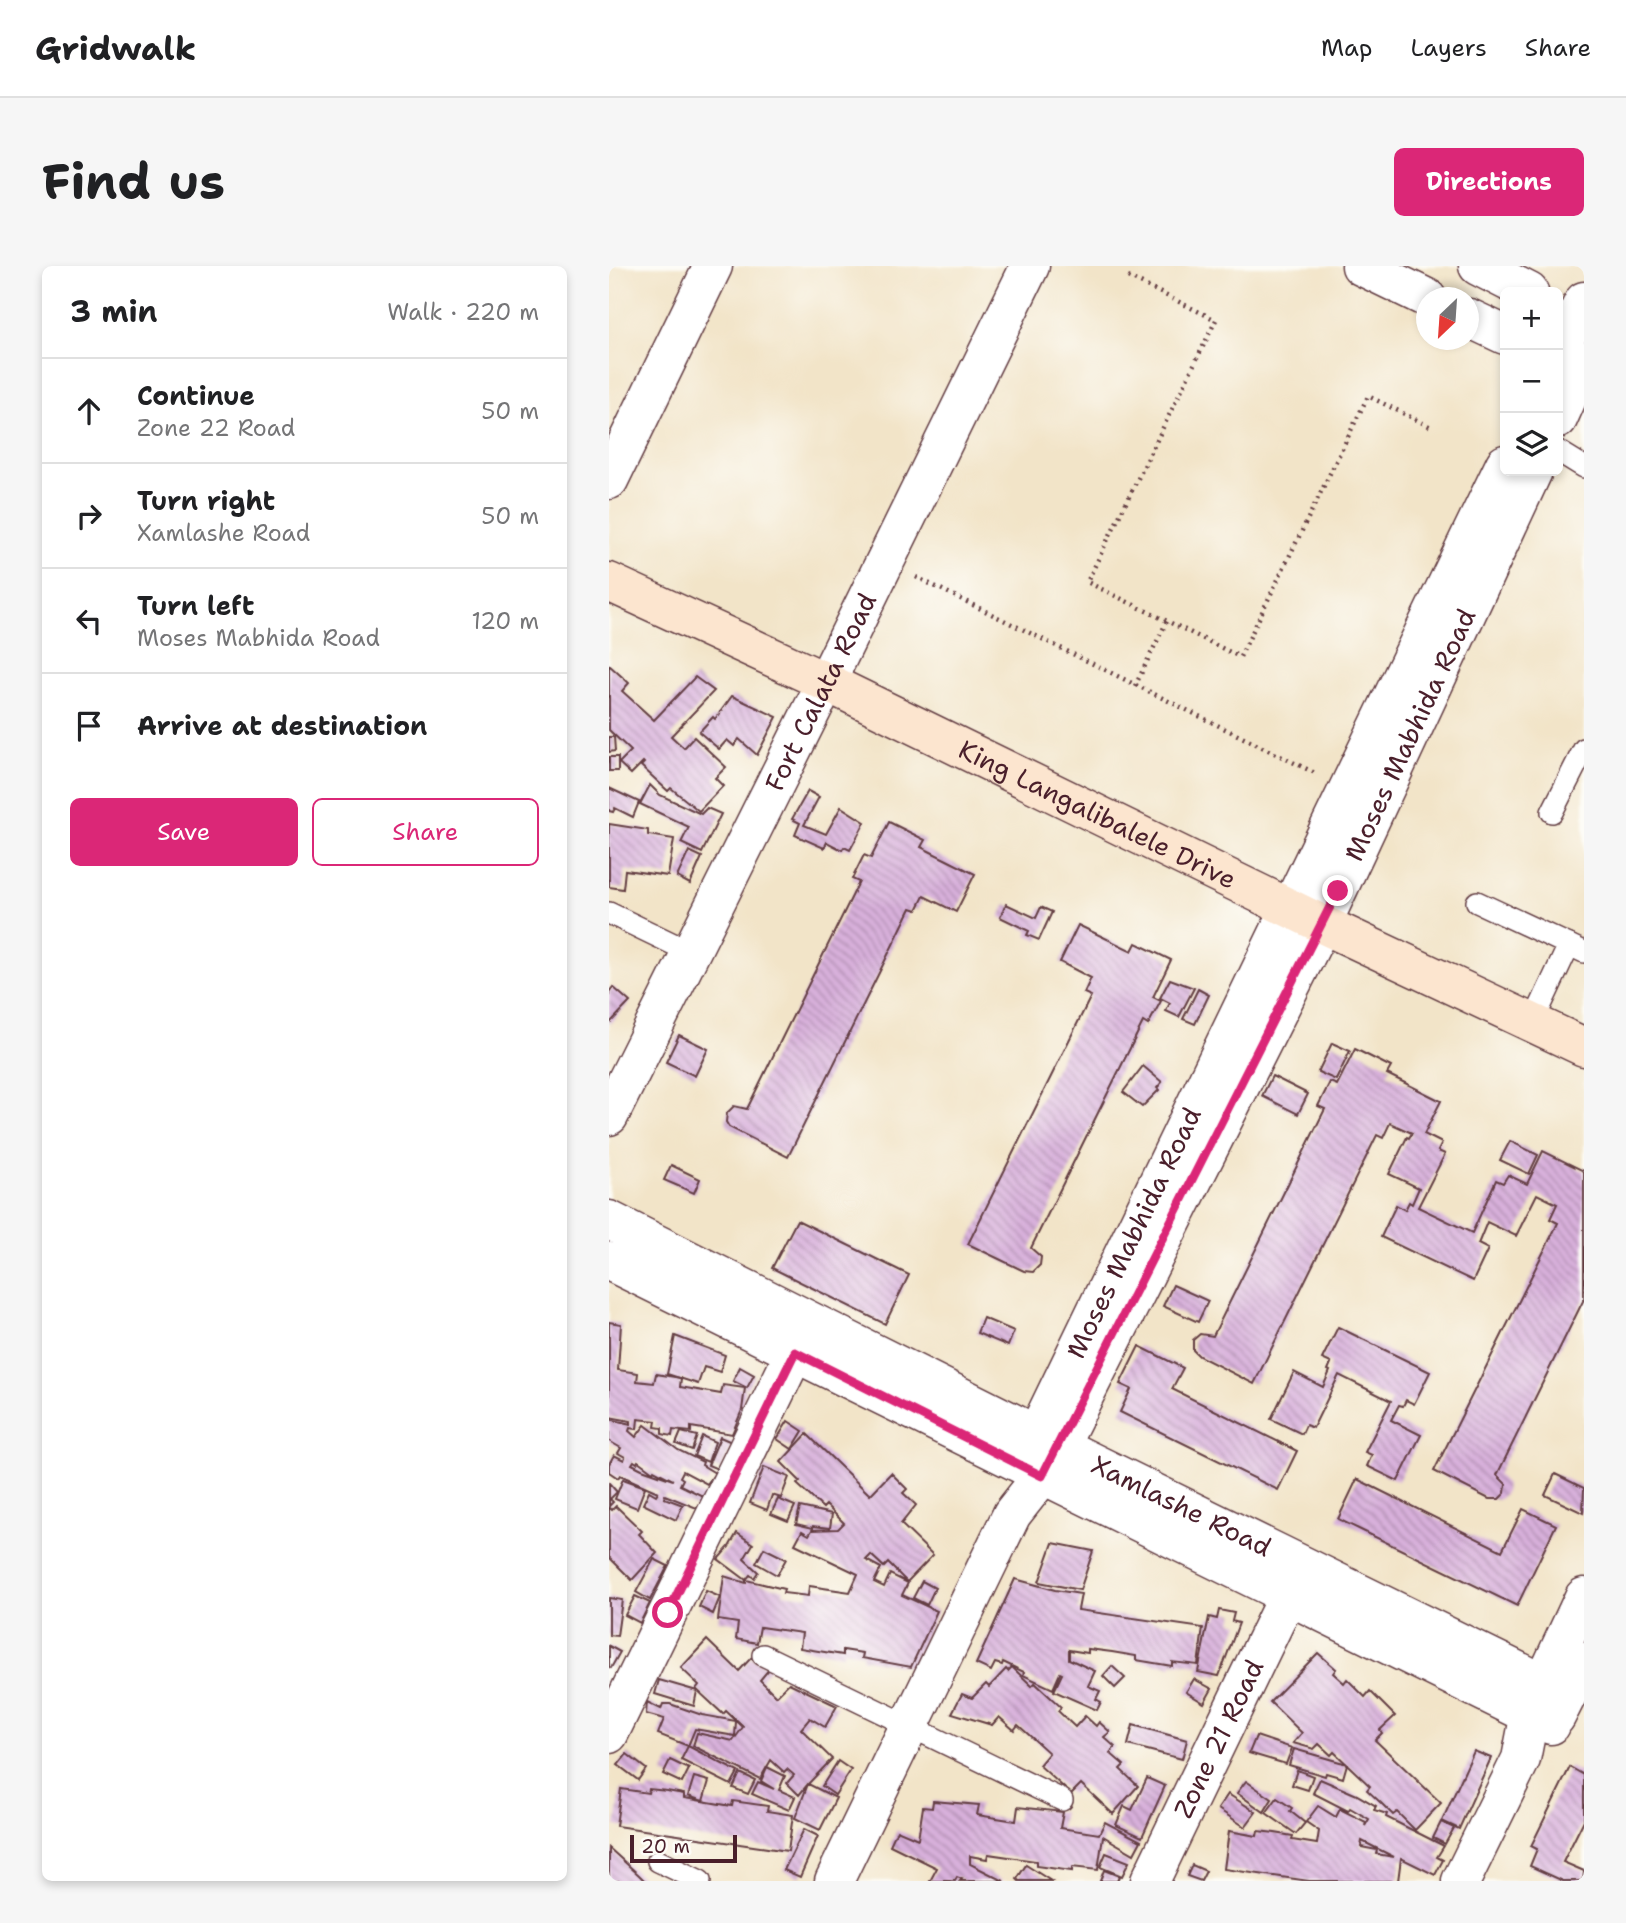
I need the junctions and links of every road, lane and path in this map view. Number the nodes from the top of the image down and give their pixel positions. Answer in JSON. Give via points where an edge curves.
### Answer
{"nodes":[{"id":1,"x":713,"y":266,"type":"edge"},
{"id":2,"x":1030,"y":266,"type":"edge"},
{"id":3,"x":1361,"y":266,"type":"edge"},
{"id":4,"x":1478,"y":266,"type":"edge"},
{"id":5,"x":1128,"y":278,"type":"dead end"},
{"id":6,"x":1519,"y":287,"type":"edge"},
{"id":7,"x":1416,"y":293,"type":"edge"},
{"id":8,"x":1575,"y":310,"type":"edge"},
{"id":9,"x":1479,"y":323,"type":"edge"},
{"id":10,"x":1500,"y":333,"type":"edge"},
{"id":11,"x":1573,"y":363,"type":"edge"},
{"id":12,"x":1560,"y":413,"type":"edge"},
{"id":13,"x":1431,"y":427,"type":"dead end"},
{"id":14,"x":1563,"y":455,"type":"edge"},
{"id":15,"x":1584,"y":467,"type":"edge"},
{"id":16,"x":1500,"y":474,"type":"edge"},
{"id":17,"x":1530,"y":476,"type":"edge"},
{"id":18,"x":609,"y":480,"type":"edge"},
{"id":19,"x":884,"y":561,"type":"junction"},
{"id":20,"x":609,"y":582,"type":"edge"},
{"id":21,"x":1167,"y":621,"type":"junction"},
{"id":22,"x":826,"y":682,"type":"junction"},
{"id":23,"x":1135,"y":686,"type":"junction"},
{"id":24,"x":1584,"y":749,"type":"edge"},
{"id":25,"x":1348,"y":789,"type":"junction"},
{"id":26,"x":1552,"y":812,"type":"dead end"},
{"id":27,"x":1477,"y":902,"type":"dead end"},
{"id":28,"x":609,"y":913,"type":"edge"},
{"id":29,"x":1306,"y":917,"type":"junction"},
{"id":30,"x":1576,"y":949,"type":"edge"},
{"id":31,"x":692,"y":953,"type":"junction"},
{"id":32,"x":1533,"y":1022,"type":"junction"},
{"id":33,"x":1584,"y":1046,"type":"edge"},
{"id":34,"x":609,"y":1116,"type":"edge"},
{"id":35,"x":609,"y":1220,"type":"edge"},
{"id":36,"x":609,"y":1261,"type":"edge"},
{"id":37,"x":795,"y":1352,"type":"junction"},
{"id":38,"x":1040,"y":1455,"type":"junction"},
{"id":39,"x":1287,"y":1597,"type":"junction"},
{"id":40,"x":1584,"y":1597,"type":"edge"},
{"id":41,"x":763,"y":1655,"type":"dead end"},
{"id":42,"x":1560,"y":1697,"type":"edge"},
{"id":43,"x":908,"y":1727,"type":"junction"},
{"id":44,"x":609,"y":1734,"type":"edge"},
{"id":45,"x":1062,"y":1800,"type":"dead end"},
{"id":46,"x":658,"y":1861,"type":"dead end"},
{"id":47,"x":701,"y":1881,"type":"edge"},
{"id":48,"x":834,"y":1881,"type":"edge"},
{"id":49,"x":1150,"y":1881,"type":"edge"},
{"id":50,"x":1461,"y":1881,"type":"edge"}],
"edges":[{"from":1,"to":18,"type":"street"},
{"from":2,"to":19,"type":"street","name":"Fort Calata Road"},
{"from":3,"to":7,"type":"street"},
{"from":4,"to":6,"type":"street"},
{"from":5,"to":21,"type":"path","via":[[1216,320],[1087,582]]},
{"from":8,"to":11,"type":"street"},
{"from":9,"to":10,"type":"street"},
{"from":11,"to":12,"type":"street"},
{"from":13,"to":21,"type":"path","via":[[1368,396],[1240,657]]},
{"from":14,"to":15,"type":"lane"},
{"from":16,"to":25,"type":"street","name":"Moses Mabhida Road"},
{"from":17,"to":29,"type":"street","name":"Moses Mabhida Road"},
{"from":19,"to":22,"type":"street","name":"Fort Calata Road"},
{"from":19,"to":23,"type":"path"},
{"from":20,"to":22,"type":"street","name":"King Langalibalele Drive"},
{"from":21,"to":23,"type":"path"},
{"from":22,"to":29,"type":"street","name":"King Langalibalele Drive"},
{"from":22,"to":31,"type":"street","name":"Fort Calata Road"},
{"from":23,"to":25,"type":"path"},
{"from":24,"to":26,"type":"lane"},
{"from":25,"to":29,"type":"street","name":"Moses Mabhida Road"},
{"from":27,"to":30,"type":"lane"},
{"from":28,"to":31,"type":"lane"},
{"from":29,"to":32,"type":"street","name":"King Langalibalele Drive"},
{"from":29,"to":38,"type":"street","name":"Moses Mabhida Road"},
{"from":30,"to":32,"type":"lane"},
{"from":31,"to":34,"type":"street","name":"Fort Calata Road"},
{"from":32,"to":33,"type":"street","name":"King Langalibalele Drive"},
{"from":35,"to":38,"type":"street","name":"Xamlashe Road"},
{"from":36,"to":37,"type":"street","name":"Xamlashe Road"},
{"from":37,"to":38,"type":"street","name":"Xamlashe Road"},
{"from":37,"to":44,"type":"street"},
{"from":38,"to":39,"type":"street","name":"Xamlashe Road"},
{"from":38,"to":42,"type":"street","name":"Xamlashe Road"},
{"from":38,"to":43,"type":"street","name":"Moses Mabhida Road"},
{"from":39,"to":42,"type":"street","name":"Xamlashe Road"},
{"from":39,"to":49,"type":"street","name":"Zone 21 Road"},
{"from":40,"to":42,"type":"street"},
{"from":41,"to":43,"type":"lane"},
{"from":42,"to":50,"type":"street","via":[[1521,1759]]},
{"from":43,"to":45,"type":"lane"},
{"from":43,"to":48,"type":"street","name":"Moses Mabhida Road"},
{"from":46,"to":47,"type":"lane"}]}
